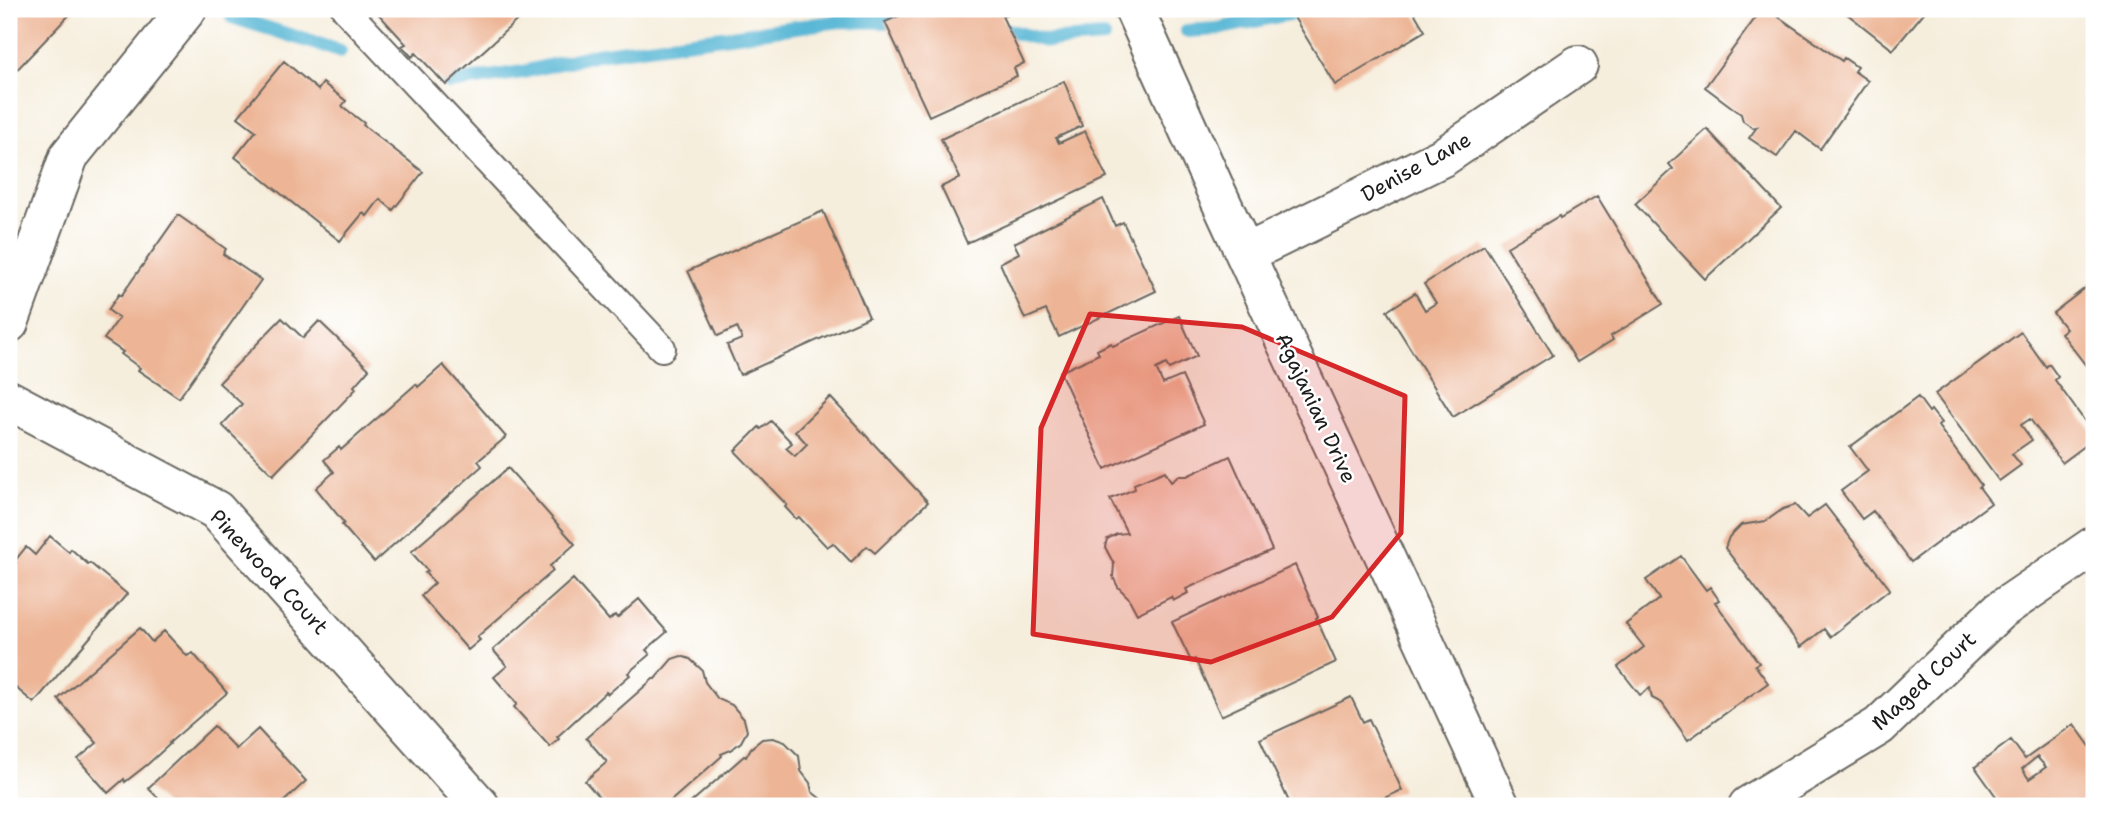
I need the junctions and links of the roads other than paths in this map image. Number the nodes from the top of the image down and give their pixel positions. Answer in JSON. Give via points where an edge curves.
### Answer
{"nodes":[{"id":1,"x":187,"y":9,"type":"edge"},
{"id":2,"x":345,"y":9,"type":"edge"},
{"id":3,"x":1134,"y":9,"type":"edge"},
{"id":4,"x":1578,"y":65,"type":"dead end"},
{"id":5,"x":1245,"y":254,"type":"junction"},
{"id":6,"x":9,"y":323,"type":"edge"},
{"id":7,"x":662,"y":348,"type":"dead end"},
{"id":8,"x":9,"y":400,"type":"edge"},
{"id":9,"x":2094,"y":546,"type":"edge"},
{"id":10,"x":481,"y":806,"type":"edge"},
{"id":11,"x":1500,"y":806,"type":"edge"},
{"id":12,"x":1748,"y":806,"type":"edge"}],
"edges":[{"from":1,"to":6,"type":"street","via":[[69,156]]},
{"from":2,"to":7,"type":"lane"},
{"from":3,"to":5,"type":"street","name":"Agajanian Drive"},
{"from":4,"to":5,"type":"street","name":"Denise Lane","via":[[1443,157]]},
{"from":5,"to":11,"type":"street","name":"Agajanian Drive"},
{"from":8,"to":10,"type":"street","name":"Pinewood Court","via":[[216,510]]},
{"from":9,"to":12,"type":"street","name":"Maged Court","via":[[1999,611],[1879,726]]}]}
